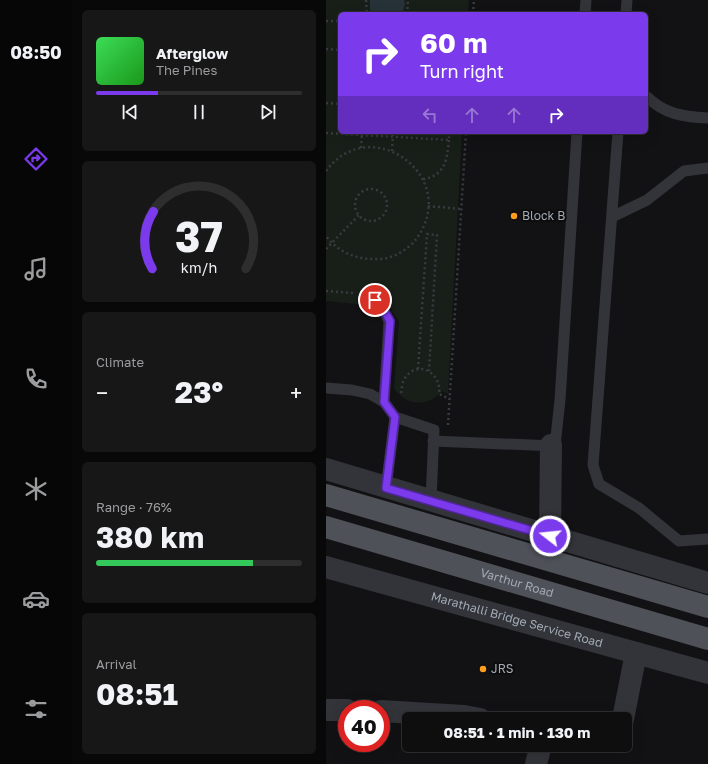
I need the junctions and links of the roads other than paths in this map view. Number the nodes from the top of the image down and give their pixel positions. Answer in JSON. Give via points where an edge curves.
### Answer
{"nodes":[{"id":1,"x":586,"y":0,"type":"edge"},
{"id":2,"x":627,"y":0,"type":"edge"},
{"id":3,"x":585,"y":12,"type":"edge"},
{"id":4,"x":626,"y":12,"type":"edge"},
{"id":5,"x":648,"y":98,"type":"edge"},
{"id":6,"x":708,"y":118,"type":"edge"},
{"id":7,"x":577,"y":134,"type":"edge"},
{"id":8,"x":618,"y":134,"type":"edge"},
{"id":9,"x":708,"y":168,"type":"edge"},
{"id":10,"x":612,"y":217,"type":"junction"},
{"id":11,"x":367,"y":294,"type":"road end"},
{"id":12,"x":326,"y":388,"type":"edge"},
{"id":13,"x":384,"y":402,"type":"junction"},
{"id":14,"x":395,"y":417,"type":"junction"},
{"id":15,"x":433,"y":435,"type":"junction"},
{"id":16,"x":550,"y":445,"type":"junction"},
{"id":17,"x":326,"y":469,"type":"edge"},
{"id":18,"x":386,"y":488,"type":"junction"},
{"id":19,"x":326,"y":495,"type":"edge"},
{"id":20,"x":431,"y":501,"type":"junction"},
{"id":21,"x":326,"y":527,"type":"edge"},
{"id":22,"x":550,"y":536,"type":"junction"},
{"id":23,"x":708,"y":539,"type":"edge"},
{"id":24,"x":326,"y":567,"type":"edge"},
{"id":25,"x":708,"y":583,"type":"edge"},
{"id":26,"x":708,"y":607,"type":"edge"},
{"id":27,"x":708,"y":639,"type":"edge"},
{"id":28,"x":636,"y":653,"type":"junction"},
{"id":29,"x":708,"y":673,"type":"edge"},
{"id":30,"x":326,"y":710,"type":"edge"},
{"id":31,"x":338,"y":710,"type":"edge"},
{"id":32,"x":390,"y":712,"type":"edge"},
{"id":33,"x":624,"y":712,"type":"edge"},
{"id":34,"x":402,"y":713,"type":"edge"},
{"id":35,"x":539,"y":752,"type":"edge"},
{"id":36,"x":536,"y":764,"type":"edge"}],
"edges":[{"from":1,"to":3,"type":"lane"},
{"from":2,"to":4,"type":"lane"},
{"from":5,"to":6,"type":"lane","via":[[657,107],[686,117]]},
{"from":7,"to":16,"type":"lane","via":[[560,400],[555,446]]},
{"from":8,"to":10,"type":"lane"},
{"from":9,"to":10,"type":"lane","via":[[684,171],[647,200]]},
{"from":10,"to":23,"type":"lane","via":[[593,465],[599,484],[639,508],[680,541]]},
{"from":11,"to":13,"type":"lane","via":[[382,307],[390,321]]},
{"from":12,"to":13,"type":"lane","via":[[370,394]]},
{"from":13,"to":14,"type":"lane"},
{"from":14,"to":15,"type":"lane"},
{"from":14,"to":18,"type":"lane"},
{"from":15,"to":16,"type":"lane"},
{"from":15,"to":20,"type":"lane"},
{"from":16,"to":22,"type":"street"},
{"from":17,"to":18,"type":"street"},
{"from":18,"to":20,"type":"street"},
{"from":19,"to":26,"type":"main road"},
{"from":20,"to":22,"type":"street"},
{"from":21,"to":27,"type":"main road","name":"Varthur Road"},
{"from":22,"to":25,"type":"street"},
{"from":24,"to":28,"type":"street","name":"Marathalli Bridge Service Road"},
{"from":28,"to":29,"type":"street","name":"Marathalli Bridge Service Road"},
{"from":28,"to":33,"type":"street"},
{"from":30,"to":31,"type":"street"},
{"from":32,"to":34,"type":"street"},
{"from":35,"to":36,"type":"street"}]}
